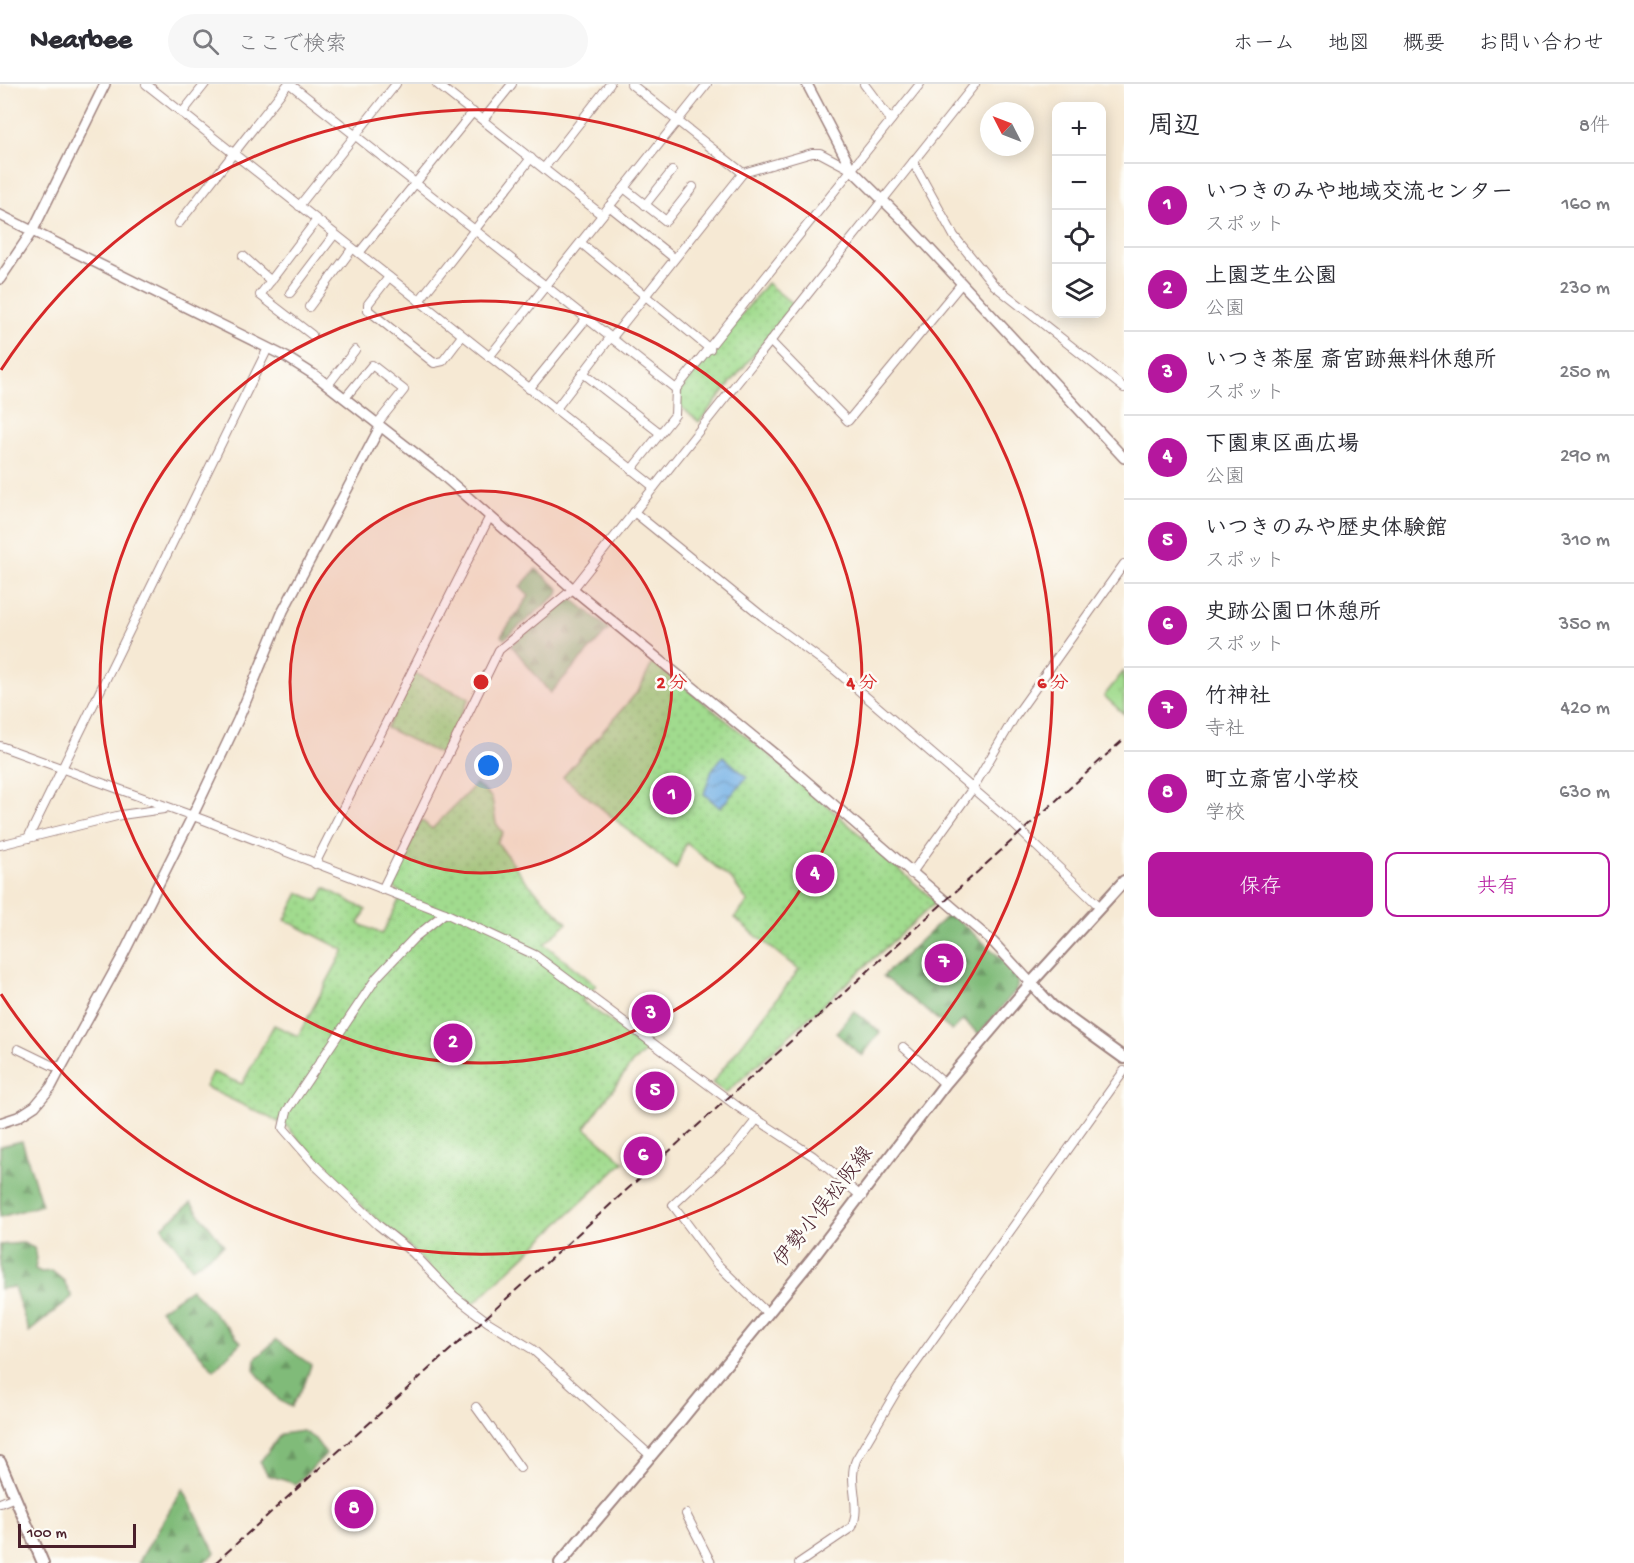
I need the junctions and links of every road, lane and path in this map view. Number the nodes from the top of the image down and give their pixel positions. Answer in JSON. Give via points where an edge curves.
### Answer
{"nodes":[{"id":1,"x":105,"y":84,"type":"edge"},
{"id":2,"x":146,"y":84,"type":"edge"},
{"id":3,"x":205,"y":84,"type":"edge"},
{"id":4,"x":289,"y":84,"type":"edge"},
{"id":5,"x":396,"y":84,"type":"edge"},
{"id":6,"x":437,"y":84,"type":"edge"},
{"id":7,"x":512,"y":84,"type":"edge"},
{"id":8,"x":610,"y":84,"type":"edge"},
{"id":9,"x":631,"y":84,"type":"edge"},
{"id":10,"x":707,"y":84,"type":"edge"},
{"id":11,"x":864,"y":84,"type":"edge"},
{"id":12,"x":920,"y":84,"type":"edge"},
{"id":13,"x":975,"y":84,"type":"edge"},
{"id":14,"x":810,"y":85,"type":"edge"},
{"id":15,"x":300,"y":87,"type":"edge"},
{"id":16,"x":473,"y":112,"type":"junction"},
{"id":17,"x":182,"y":113,"type":"junction"},
{"id":18,"x":483,"y":120,"type":"junction"},
{"id":19,"x":891,"y":120,"type":"junction"},
{"id":20,"x":678,"y":121,"type":"junction"},
{"id":21,"x":356,"y":135,"type":"junction"},
{"id":22,"x":233,"y":154,"type":"junction"},
{"id":23,"x":531,"y":158,"type":"junction"},
{"id":24,"x":913,"y":162,"type":"junction"},
{"id":25,"x":544,"y":168,"type":"junction"},
{"id":26,"x":852,"y":170,"type":"junction"},
{"id":27,"x":672,"y":171,"type":"dead end"},
{"id":28,"x":743,"y":173,"type":"junction"},
{"id":29,"x":416,"y":182,"type":"junction"},
{"id":30,"x":693,"y":187,"type":"dead end"},
{"id":31,"x":624,"y":188,"type":"junction"},
{"id":32,"x":883,"y":200,"type":"junction"},
{"id":33,"x":645,"y":205,"type":"junction"},
{"id":34,"x":298,"y":206,"type":"junction"},
{"id":35,"x":609,"y":206,"type":"junction"},
{"id":36,"x":0,"y":215,"type":"edge"},
{"id":37,"x":602,"y":215,"type":"junction"},
{"id":38,"x":316,"y":221,"type":"junction"},
{"id":39,"x":179,"y":223,"type":"dead end"},
{"id":40,"x":33,"y":230,"type":"junction"},
{"id":41,"x":476,"y":230,"type":"junction"},
{"id":42,"x":334,"y":235,"type":"junction"},
{"id":43,"x":581,"y":243,"type":"junction"},
{"id":44,"x":356,"y":251,"type":"junction"},
{"id":45,"x":243,"y":256,"type":"dead end"},
{"id":46,"x":674,"y":258,"type":"junction"},
{"id":47,"x":389,"y":278,"type":"junction"},
{"id":48,"x":0,"y":279,"type":"edge"},
{"id":49,"x":271,"y":280,"type":"junction"},
{"id":50,"x":962,"y":283,"type":"junction"},
{"id":51,"x":546,"y":287,"type":"junction"},
{"id":52,"x":291,"y":293,"type":"dead end"},
{"id":53,"x":645,"y":296,"type":"junction"},
{"id":54,"x":419,"y":301,"type":"junction"},
{"id":55,"x":309,"y":308,"type":"dead end"},
{"id":56,"x":586,"y":319,"type":"junction"},
{"id":57,"x":312,"y":335,"type":"dead end"},
{"id":58,"x":462,"y":336,"type":"junction"},
{"id":59,"x":611,"y":338,"type":"junction"},
{"id":60,"x":770,"y":341,"type":"junction"},
{"id":61,"x":268,"y":348,"type":"junction"},
{"id":62,"x":710,"y":349,"type":"junction"},
{"id":63,"x":355,"y":350,"type":"dead end"},
{"id":64,"x":489,"y":357,"type":"junction"},
{"id":65,"x":583,"y":373,"type":"junction"},
{"id":66,"x":328,"y":385,"type":"junction"},
{"id":67,"x":1124,"y":388,"type":"edge"},
{"id":68,"x":529,"y":389,"type":"junction"},
{"id":69,"x":676,"y":389,"type":"junction"},
{"id":70,"x":345,"y":399,"type":"junction"},
{"id":71,"x":555,"y":410,"type":"junction"},
{"id":72,"x":379,"y":426,"type":"junction"},
{"id":73,"x":660,"y":433,"type":"junction"},
{"id":74,"x":1124,"y":458,"type":"edge"},
{"id":75,"x":631,"y":470,"type":"junction"},
{"id":76,"x":654,"y":487,"type":"junction"},
{"id":77,"x":634,"y":512,"type":"junction"},
{"id":78,"x":490,"y":516,"type":"junction"},
{"id":79,"x":1124,"y":564,"type":"edge"},
{"id":80,"x":573,"y":589,"type":"junction"},
{"id":81,"x":0,"y":746,"type":"edge"},
{"id":82,"x":60,"y":769,"type":"junction"},
{"id":83,"x":973,"y":788,"type":"junction"},
{"id":84,"x":168,"y":809,"type":"junction"},
{"id":85,"x":192,"y":817,"type":"junction"},
{"id":86,"x":28,"y":838,"type":"junction"},
{"id":87,"x":0,"y":845,"type":"edge"},
{"id":88,"x":315,"y":864,"type":"junction"},
{"id":89,"x":911,"y":873,"type":"junction"},
{"id":90,"x":1124,"y":881,"type":"edge"},
{"id":91,"x":382,"y":890,"type":"junction"},
{"id":92,"x":1099,"y":906,"type":"junction"},
{"id":93,"x":445,"y":913,"type":"junction"},
{"id":94,"x":1031,"y":982,"type":"junction"},
{"id":95,"x":903,"y":1047,"type":"dead end"},
{"id":96,"x":18,"y":1049,"type":"dead end"},
{"id":97,"x":1124,"y":1058,"type":"edge"},
{"id":98,"x":62,"y":1066,"type":"junction"},
{"id":99,"x":1124,"y":1071,"type":"edge"},
{"id":100,"x":945,"y":1084,"type":"junction"},
{"id":101,"x":757,"y":1119,"type":"junction"},
{"id":102,"x":0,"y":1123,"type":"edge"},
{"id":103,"x":862,"y":1197,"type":"junction"},
{"id":104,"x":767,"y":1313,"type":"junction"},
{"id":105,"x":476,"y":1407,"type":"dead end"},
{"id":106,"x":651,"y":1456,"type":"junction"},
{"id":107,"x":0,"y":1462,"type":"edge"},
{"id":108,"x":520,"y":1468,"type":"dead end"},
{"id":109,"x":15,"y":1497,"type":"junction"},
{"id":110,"x":0,"y":1503,"type":"edge"},
{"id":111,"x":686,"y":1514,"type":"dead end"},
{"id":112,"x":43,"y":1563,"type":"edge"},
{"id":113,"x":560,"y":1563,"type":"edge"},
{"id":114,"x":711,"y":1563,"type":"edge"},
{"id":115,"x":799,"y":1563,"type":"edge"}],
"edges":[{"from":1,"to":40,"type":"street"},
{"from":2,"to":17,"type":"street"},
{"from":3,"to":17,"type":"street"},
{"from":4,"to":15,"type":"street"},
{"from":4,"to":22,"type":"street"},
{"from":5,"to":21,"type":"street"},
{"from":6,"to":16,"type":"street"},
{"from":7,"to":18,"type":"street"},
{"from":8,"to":25,"type":"street"},
{"from":9,"to":20,"type":"street"},
{"from":10,"to":20,"type":"street"},
{"from":11,"to":19,"type":"street"},
{"from":12,"to":19,"type":"street"},
{"from":13,"to":24,"type":"street"},
{"from":14,"to":26,"type":"street"},
{"from":15,"to":21,"type":"street"},
{"from":16,"to":18,"type":"street"},
{"from":16,"to":29,"type":"street"},
{"from":17,"to":22,"type":"street"},
{"from":18,"to":23,"type":"street"},
{"from":19,"to":26,"type":"street"},
{"from":20,"to":28,"type":"street"},
{"from":20,"to":31,"type":"street"},
{"from":21,"to":29,"type":"street"},
{"from":21,"to":34,"type":"street"},
{"from":22,"to":34,"type":"street"},
{"from":22,"to":39,"type":"street"},
{"from":23,"to":25,"type":"street"},
{"from":23,"to":41,"type":"street"},
{"from":24,"to":32,"type":"street"},
{"from":24,"to":67,"type":"street","via":[[954,236],[994,285]]},
{"from":25,"to":37,"type":"street"},
{"from":26,"to":28,"type":"street","via":[[820,153],[812,153]]},
{"from":26,"to":32,"type":"street"},
{"from":26,"to":62,"type":"street"},
{"from":27,"to":33,"type":"street"},
{"from":28,"to":46,"type":"street"},
{"from":29,"to":41,"type":"street"},
{"from":29,"to":44,"type":"street"},
{"from":30,"to":33,"type":"street","via":[[666,221]]},
{"from":31,"to":33,"type":"street"},
{"from":31,"to":35,"type":"street"},
{"from":32,"to":50,"type":"street"},
{"from":32,"to":60,"type":"street"},
{"from":34,"to":38,"type":"street"},
{"from":35,"to":37,"type":"street"},
{"from":35,"to":46,"type":"street"},
{"from":36,"to":40,"type":"street"},
{"from":37,"to":43,"type":"street"},
{"from":38,"to":42,"type":"street"},
{"from":38,"to":49,"type":"street"},
{"from":40,"to":48,"type":"street"},
{"from":40,"to":61,"type":"street"},
{"from":41,"to":51,"type":"street"},
{"from":41,"to":54,"type":"street"},
{"from":42,"to":44,"type":"street"},
{"from":42,"to":52,"type":"street"},
{"from":43,"to":51,"type":"street"},
{"from":43,"to":53,"type":"street"},
{"from":44,"to":47,"type":"street"},
{"from":44,"to":55,"type":"street"},
{"from":45,"to":49,"type":"street"},
{"from":46,"to":53,"type":"street"},
{"from":47,"to":54,"type":"street"},
{"from":47,"to":58,"type":"street","via":[[368,304],[368,310],[434,363],[443,361]]},
{"from":49,"to":57,"type":"street","via":[[260,296]]},
{"from":50,"to":60,"type":"street","via":[[848,422]]},
{"from":50,"to":74,"type":"street"},
{"from":51,"to":56,"type":"street"},
{"from":51,"to":64,"type":"street"},
{"from":53,"to":59,"type":"street"},
{"from":53,"to":62,"type":"street"},
{"from":54,"to":58,"type":"street"},
{"from":56,"to":59,"type":"street"},
{"from":56,"to":68,"type":"street"},
{"from":58,"to":64,"type":"street"},
{"from":59,"to":65,"type":"street"},
{"from":59,"to":69,"type":"street"},
{"from":60,"to":76,"type":"street"},
{"from":61,"to":66,"type":"street"},
{"from":61,"to":82,"type":"street"},
{"from":62,"to":69,"type":"street"},
{"from":63,"to":66,"type":"street"},
{"from":64,"to":68,"type":"street"},
{"from":65,"to":71,"type":"street"},
{"from":65,"to":73,"type":"street"},
{"from":66,"to":70,"type":"street"},
{"from":68,"to":71,"type":"street"},
{"from":69,"to":73,"type":"street","via":[[675,415]]},
{"from":70,"to":72,"type":"street"},
{"from":70,"to":72,"type":"street","via":[[372,365],[404,390]]},
{"from":71,"to":75,"type":"street"},
{"from":72,"to":78,"type":"street"},
{"from":72,"to":85,"type":"street","via":[[283,611]]},
{"from":73,"to":75,"type":"street"},
{"from":75,"to":76,"type":"street"},
{"from":76,"to":77,"type":"street"},
{"from":77,"to":80,"type":"street"},
{"from":77,"to":83,"type":"street","via":[[835,670]]},
{"from":78,"to":80,"type":"street"},
{"from":78,"to":88,"type":"street"},
{"from":79,"to":83,"type":"street","via":[[1014,718]]},
{"from":80,"to":89,"type":"street","via":[[783,761]]},
{"from":80,"to":91,"type":"street","via":[[499,650]]},
{"from":81,"to":82,"type":"street"},
{"from":82,"to":84,"type":"street"},
{"from":82,"to":86,"type":"street"},
{"from":83,"to":89,"type":"street"},
{"from":83,"to":92,"type":"street"},
{"from":84,"to":85,"type":"street"},
{"from":84,"to":86,"type":"street","via":[[121,815]]},
{"from":85,"to":88,"type":"street"},
{"from":85,"to":98,"type":"street"},
{"from":86,"to":87,"type":"street"},
{"from":88,"to":91,"type":"street"},
{"from":89,"to":94,"type":"street","via":[[1006,954]]},
{"from":90,"to":92,"type":"main road","name":"伊勢小俣松阪線"},
{"from":91,"to":93,"type":"street"},
{"from":92,"to":94,"type":"main road","name":"伊勢小俣松阪線"},
{"from":93,"to":101,"type":"street","via":[[535,955]]},
{"from":93,"to":106,"type":"street","via":[[414,938],[377,977],[287,1111],[283,1128],[317,1167],[413,1253],[454,1296],[532,1348]]},
{"from":94,"to":97,"type":"main road","via":[[1052,1006]]},
{"from":94,"to":100,"type":"main road","name":"伊勢小俣松阪線"},
{"from":95,"to":100,"type":"street"},
{"from":96,"to":98,"type":"street","via":[[53,1066]]},
{"from":98,"to":102,"type":"street","via":[[35,1106]]},
{"from":99,"to":115,"type":"street","via":[[899,1387],[853,1468],[852,1527]]},
{"from":100,"to":103,"type":"main road","name":"伊勢小俣松阪線"},
{"from":101,"to":103,"type":"street","via":[[813,1156]]},
{"from":101,"to":104,"type":"street","via":[[734,1148],[673,1205],[717,1264]]},
{"from":103,"to":104,"type":"main road","name":"伊勢小俣松阪線"},
{"from":104,"to":106,"type":"main road","name":"伊勢小俣松阪線"},
{"from":105,"to":108,"type":"street"},
{"from":106,"to":113,"type":"main road","name":"伊勢小俣松阪線"},
{"from":107,"to":109,"type":"main road"},
{"from":109,"to":110,"type":"street"},
{"from":109,"to":112,"type":"main road"},
{"from":111,"to":114,"type":"street"}]}
